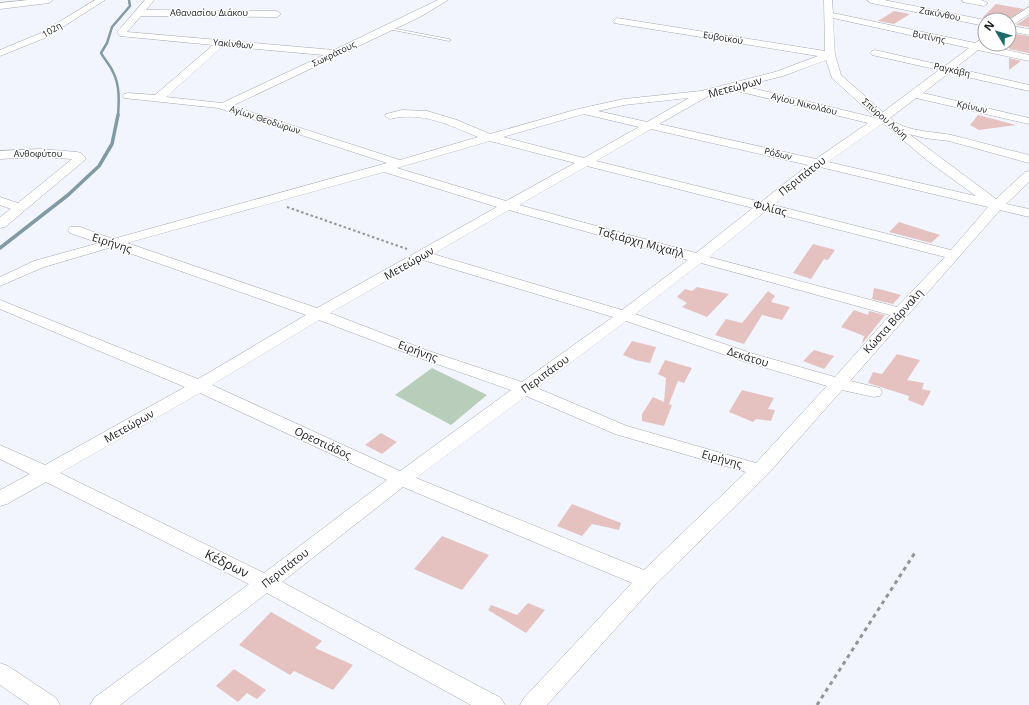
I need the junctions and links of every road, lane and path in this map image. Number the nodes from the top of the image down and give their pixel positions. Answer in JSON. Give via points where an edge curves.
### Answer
{"nodes":[{"id":1,"x":48,"y":0,"type":"edge"},
{"id":2,"x":102,"y":0,"type":"edge"},
{"id":3,"x":150,"y":0,"type":"edge"},
{"id":4,"x":444,"y":0,"type":"edge"},
{"id":5,"x":828,"y":0,"type":"edge"},
{"id":6,"x":871,"y":0,"type":"edge"},
{"id":7,"x":966,"y":0,"type":"edge"},
{"id":8,"x":984,"y":3,"type":"dead end"},
{"id":9,"x":0,"y":6,"type":"edge"},
{"id":10,"x":1029,"y":10,"type":"edge"},
{"id":11,"x":140,"y":13,"type":"junction"},
{"id":12,"x":277,"y":14,"type":"dead end"},
{"id":13,"x":830,"y":15,"type":"junction"},
{"id":14,"x":1017,"y":18,"type":"edge"},
{"id":15,"x":617,"y":21,"type":"dead end"},
{"id":16,"x":977,"y":21,"type":"edge"},
{"id":17,"x":388,"y":28,"type":"junction"},
{"id":18,"x":1017,"y":30,"type":"edge"},
{"id":19,"x":1029,"y":32,"type":"edge"},
{"id":20,"x":449,"y":40,"type":"dead end"},
{"id":21,"x":221,"y":43,"type":"junction"},
{"id":22,"x":977,"y":43,"type":"edge"},
{"id":23,"x":977,"y":46,"type":"edge"},
{"id":24,"x":1008,"y":52,"type":"edge"},
{"id":25,"x":0,"y":53,"type":"edge"},
{"id":26,"x":337,"y":53,"type":"junction"},
{"id":27,"x":875,"y":53,"type":"dead end"},
{"id":28,"x":830,"y":55,"type":"junction"},
{"id":29,"x":1029,"y":58,"type":"edge"},
{"id":30,"x":946,"y":69,"type":"junction"},
{"id":31,"x":731,"y":86,"type":"junction"},
{"id":32,"x":1029,"y":88,"type":"edge"},
{"id":33,"x":708,"y":92,"type":"junction"},
{"id":34,"x":915,"y":94,"type":"junction"},
{"id":35,"x":128,"y":96,"type":"dead end"},
{"id":36,"x":158,"y":98,"type":"junction"},
{"id":37,"x":223,"y":106,"type":"junction"},
{"id":38,"x":582,"y":111,"type":"junction"},
{"id":39,"x":390,"y":116,"type":"dead end"},
{"id":40,"x":1029,"y":120,"type":"edge"},
{"id":41,"x":884,"y":122,"type":"junction"},
{"id":42,"x":651,"y":125,"type":"junction"},
{"id":43,"x":488,"y":137,"type":"junction"},
{"id":44,"x":0,"y":155,"type":"edge"},
{"id":45,"x":1029,"y":159,"type":"edge"},
{"id":46,"x":586,"y":161,"type":"junction"},
{"id":47,"x":399,"y":163,"type":"junction"},
{"id":48,"x":818,"y":163,"type":"junction"},
{"id":49,"x":384,"y":168,"type":"junction"},
{"id":50,"x":1029,"y":175,"type":"edge"},
{"id":51,"x":0,"y":201,"type":"edge"},
{"id":52,"x":269,"y":201,"type":"junction"},
{"id":53,"x":997,"y":205,"type":"junction"},
{"id":54,"x":508,"y":206,"type":"junction"},
{"id":55,"x":763,"y":206,"type":"junction"},
{"id":56,"x":19,"y":207,"type":"junction"},
{"id":57,"x":1029,"y":213,"type":"edge"},
{"id":58,"x":0,"y":224,"type":"edge"},
{"id":59,"x":76,"y":230,"type":"dead end"},
{"id":60,"x":116,"y":243,"type":"junction"},
{"id":61,"x":422,"y":255,"type":"junction"},
{"id":62,"x":954,"y":255,"type":"junction"},
{"id":63,"x":699,"y":258,"type":"junction"},
{"id":64,"x":0,"y":282,"type":"edge"},
{"id":65,"x":0,"y":304,"type":"edge"},
{"id":66,"x":900,"y":313,"type":"junction"},
{"id":67,"x":318,"y":314,"type":"junction"},
{"id":68,"x":624,"y":316,"type":"junction"},
{"id":69,"x":837,"y":384,"type":"junction"},
{"id":70,"x":199,"y":386,"type":"junction"},
{"id":71,"x":525,"y":388,"type":"junction"},
{"id":72,"x":874,"y":392,"type":"dead end"},
{"id":73,"x":0,"y":451,"type":"edge"},
{"id":74,"x":760,"y":470,"type":"junction"},
{"id":75,"x":45,"y":474,"type":"junction"},
{"id":76,"x":401,"y":479,"type":"junction"},
{"id":77,"x":0,"y":499,"type":"edge"},
{"id":78,"x":916,"y":551,"type":"dead end"},
{"id":79,"x":647,"y":580,"type":"junction"},
{"id":80,"x":266,"y":582,"type":"junction"},
{"id":81,"x":0,"y":673,"type":"edge"},
{"id":82,"x":48,"y":705,"type":"edge"},
{"id":83,"x":102,"y":705,"type":"edge"},
{"id":84,"x":493,"y":705,"type":"edge"},
{"id":85,"x":532,"y":705,"type":"edge"},
{"id":86,"x":817,"y":705,"type":"edge"}],
"edges":[{"from":1,"to":9,"type":"street"},
{"from":2,"to":25,"type":"street","name":"102η","via":[[44,35]]},
{"from":3,"to":11,"type":"street"},
{"from":4,"to":17,"type":"street","name":"Σωκράτους"},
{"from":5,"to":13,"type":"street","name":"Σπύρου Λούη"},
{"from":6,"to":16,"type":"street","name":"Ζακύνθου"},
{"from":7,"to":8,"type":"street"},
{"from":10,"to":14,"type":"street"},
{"from":11,"to":12,"type":"street","name":"Αθανασίου Διάκου"},
{"from":11,"to":21,"type":"street","name":"Υακίνθων","via":[[122,32],[123,34]]},
{"from":13,"to":22,"type":"street","name":"Βυτίνης"},
{"from":13,"to":28,"type":"street","name":"Σπύρου Λούη"},
{"from":15,"to":28,"type":"street","name":"Ευβοϊκού"},
{"from":17,"to":20,"type":"lane"},
{"from":17,"to":26,"type":"street","name":"Σωκράτους"},
{"from":18,"to":19,"type":"street"},
{"from":21,"to":26,"type":"street","name":"Υακίνθων"},
{"from":21,"to":36,"type":"street"},
{"from":23,"to":30,"type":"street","name":"Περιπάτου"},
{"from":24,"to":29,"type":"street","name":"Βυτίνης"},
{"from":26,"to":37,"type":"street","name":"Σωκράτους"},
{"from":27,"to":30,"type":"street","name":"Ραγκάβη"},
{"from":28,"to":31,"type":"street","name":"Μετεώρων","via":[[779,74]]},
{"from":28,"to":41,"type":"street","name":"Σπύρου Λούη","via":[[836,76]]},
{"from":30,"to":32,"type":"street","name":"Ραγκάβη"},
{"from":30,"to":34,"type":"street","name":"Περιπάτου"},
{"from":31,"to":33,"type":"street","name":"Μετεώρων"},
{"from":31,"to":41,"type":"street","name":"Αγίου Νικολάου"},
{"from":33,"to":38,"type":"street","via":[[624,102]]},
{"from":33,"to":42,"type":"street","name":"Μετεώρων"},
{"from":34,"to":40,"type":"street","name":"Κρίνων"},
{"from":34,"to":41,"type":"street","name":"Περιπάτου"},
{"from":35,"to":36,"type":"street","name":"Αγίων Θεοδώρων"},
{"from":36,"to":37,"type":"street","name":"Αγίων Θεοδώρων"},
{"from":37,"to":47,"type":"street","name":"Αγίων Θεοδώρων"},
{"from":38,"to":42,"type":"street","name":"Ρόδων"},
{"from":38,"to":43,"type":"street"},
{"from":39,"to":43,"type":"street","name":"Φιλίας","via":[[405,112],[429,115]]},
{"from":41,"to":45,"type":"street","name":"Αγίου Νικολάου","via":[[925,135],[939,136]]},
{"from":41,"to":48,"type":"street","name":"Περιπάτου"},
{"from":41,"to":53,"type":"street","name":"Σπύρου Λούη"},
{"from":42,"to":46,"type":"street","name":"Μετεώρων"},
{"from":42,"to":48,"type":"street","name":"Ρόδων"},
{"from":43,"to":46,"type":"street","name":"Φιλίας"},
{"from":43,"to":47,"type":"street"},
{"from":44,"to":56,"type":"street","name":"Ανθοφύτου","via":[[40,153],[80,158]]},
{"from":46,"to":54,"type":"street","name":"Μετεώρων"},
{"from":46,"to":55,"type":"street","name":"Φιλίας"},
{"from":47,"to":49,"type":"street"},
{"from":48,"to":53,"type":"street","name":"Ρόδων"},
{"from":48,"to":55,"type":"street","name":"Περιπάτου"},
{"from":49,"to":52,"type":"street"},
{"from":49,"to":54,"type":"street","name":"Ταξιάρχη Μιχαήλ"},
{"from":50,"to":53,"type":"street","name":"Κώστα Βάρναλη"},
{"from":51,"to":56,"type":"street"},
{"from":52,"to":60,"type":"street"},
{"from":52,"to":61,"type":"path"},
{"from":53,"to":57,"type":"street","name":"Ρόδων"},
{"from":53,"to":62,"type":"street","name":"Κώστα Βάρναλη"},
{"from":54,"to":61,"type":"street","name":"Μετεώρων"},
{"from":54,"to":63,"type":"street","name":"Ταξιάρχη Μιχαήλ"},
{"from":55,"to":62,"type":"street","name":"Φιλίας"},
{"from":55,"to":63,"type":"street","name":"Περιπάτου"},
{"from":56,"to":58,"type":"street"},
{"from":59,"to":60,"type":"street","name":"Ειρήνης"},
{"from":60,"to":64,"type":"street","via":[[39,264]]},
{"from":60,"to":67,"type":"street","name":"Ειρήνης"},
{"from":61,"to":67,"type":"street","name":"Μετεώρων"},
{"from":61,"to":68,"type":"street","name":"Δεκάτου"},
{"from":62,"to":66,"type":"street","name":"Κώστα Βάρναλη"},
{"from":63,"to":66,"type":"street","name":"Ταξιάρχη Μιχαήλ"},
{"from":63,"to":68,"type":"street","name":"Περιπάτου"},
{"from":65,"to":70,"type":"street","name":"Ορεστιάδος"},
{"from":66,"to":69,"type":"street","name":"Κώστα Βάρναλη"},
{"from":67,"to":70,"type":"street","name":"Μετεώρων"},
{"from":67,"to":71,"type":"street","name":"Ειρήνης","via":[[420,353]]},
{"from":68,"to":69,"type":"street","name":"Δεκάτου"},
{"from":68,"to":71,"type":"street","name":"Περιπάτου"},
{"from":69,"to":72,"type":"street","name":"Δεκάτου"},
{"from":69,"to":74,"type":"street","name":"Κώστα Βάρναλη"},
{"from":70,"to":75,"type":"street","name":"Μετεώρων"},
{"from":70,"to":76,"type":"street","name":"Ορεστιάδος"},
{"from":71,"to":74,"type":"street","name":"Ειρήνης","via":[[621,430]]},
{"from":71,"to":76,"type":"street","name":"Περιπάτου"},
{"from":73,"to":75,"type":"street","name":"Κέδρων"},
{"from":74,"to":79,"type":"street","name":"Κώστα Βάρναλη"},
{"from":75,"to":77,"type":"street","name":"Μετεώρων"},
{"from":75,"to":80,"type":"street","name":"Κέδρων"},
{"from":76,"to":79,"type":"street","name":"Ορεστιάδος"},
{"from":76,"to":80,"type":"street","name":"Περιπάτου"},
{"from":78,"to":86,"type":"path"},
{"from":79,"to":85,"type":"street","name":"Κώστα Βάρναλη"},
{"from":80,"to":83,"type":"street","name":"Περιπάτου"},
{"from":80,"to":84,"type":"street","name":"Κέδρων"},
{"from":81,"to":82,"type":"street"}]}
